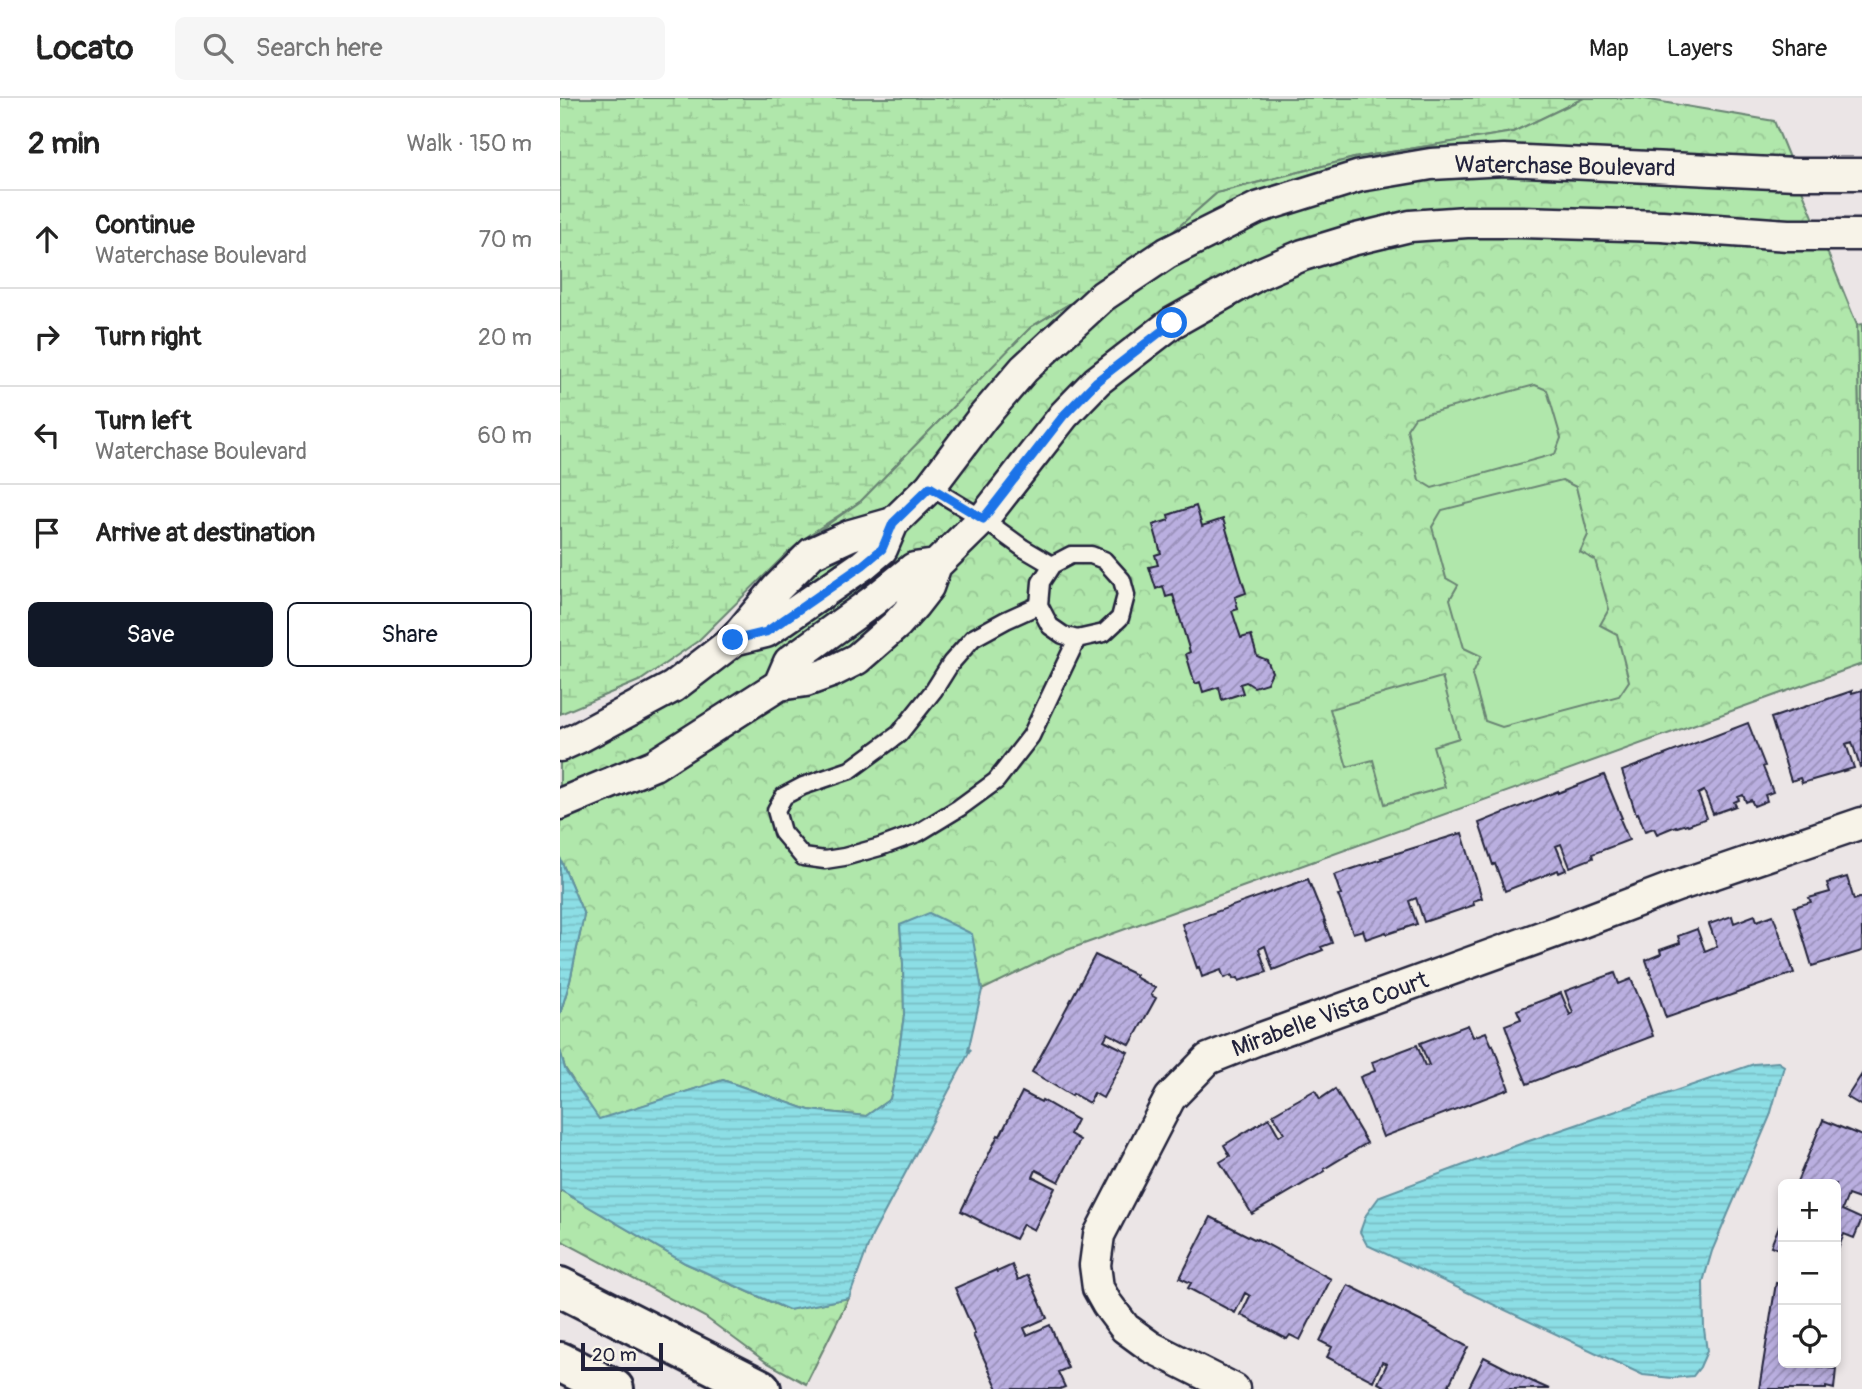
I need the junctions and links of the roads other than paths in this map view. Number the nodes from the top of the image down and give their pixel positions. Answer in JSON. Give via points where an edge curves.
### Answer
{"nodes":[{"id":1,"x":1862,"y":174,"type":"edge"},
{"id":2,"x":1862,"y":235,"type":"edge"},
{"id":3,"x":930,"y":487,"type":"junction"},
{"id":4,"x":983,"y":519,"type":"junction"},
{"id":5,"x":1052,"y":565,"type":"junction"},
{"id":6,"x":1039,"y":605,"type":"junction"},
{"id":7,"x":1077,"y":639,"type":"junction"},
{"id":8,"x":560,"y":746,"type":"edge"},
{"id":9,"x":560,"y":804,"type":"edge"},
{"id":10,"x":1862,"y":823,"type":"edge"},
{"id":11,"x":560,"y":1287,"type":"edge"},
{"id":12,"x":560,"y":1362,"type":"edge"},
{"id":13,"x":614,"y":1389,"type":"edge"},
{"id":14,"x":761,"y":1389,"type":"edge"},
{"id":15,"x":1234,"y":1389,"type":"edge"}],
"edges":[{"from":1,"to":3,"type":"street","name":"Waterchase Boulevard","via":[[1504,160],[1432,164],[1360,176],[1257,208],[1167,253],[1103,296],[1024,369]]},
{"from":2,"to":4,"type":"street","via":[[1467,222],[1410,226],[1303,255],[1172,323],[1097,381],[1064,415]]},
{"from":3,"to":4,"type":"lane"},
{"from":3,"to":8,"type":"street","name":"Waterchase Boulevard","via":[[893,523],[851,535],[812,554],[776,588],[733,640],[673,687]]},
{"from":4,"to":5,"type":"lane"},
{"from":4,"to":9,"type":"street","via":[[936,565],[928,587],[897,624],[857,659],[819,677],[779,685],[654,765]]},
{"from":5,"to":6,"type":"lane","via":[[1041,582]]},
{"from":5,"to":7,"type":"lane","via":[[1071,555],[1091,555],[1104,560],[1122,580],[1126,595],[1120,618],[1104,633]]},
{"from":6,"to":7,"type":"lane","via":[[1050,626]]},
{"from":6,"to":7,"type":"lane","via":[[973,638],[899,734],[850,770],[784,796],[776,810],[782,832],[803,857],[844,857],[918,833],[996,781],[1031,736]]},
{"from":10,"to":15,"type":"street","name":"Mirabelle Vista Court","via":[[1689,881],[1208,1059],[1170,1098],[1099,1235],[1095,1265],[1098,1288],[1125,1328],[1151,1347]]},
{"from":11,"to":14,"type":"main road"},
{"from":12,"to":13,"type":"main road"}]}
